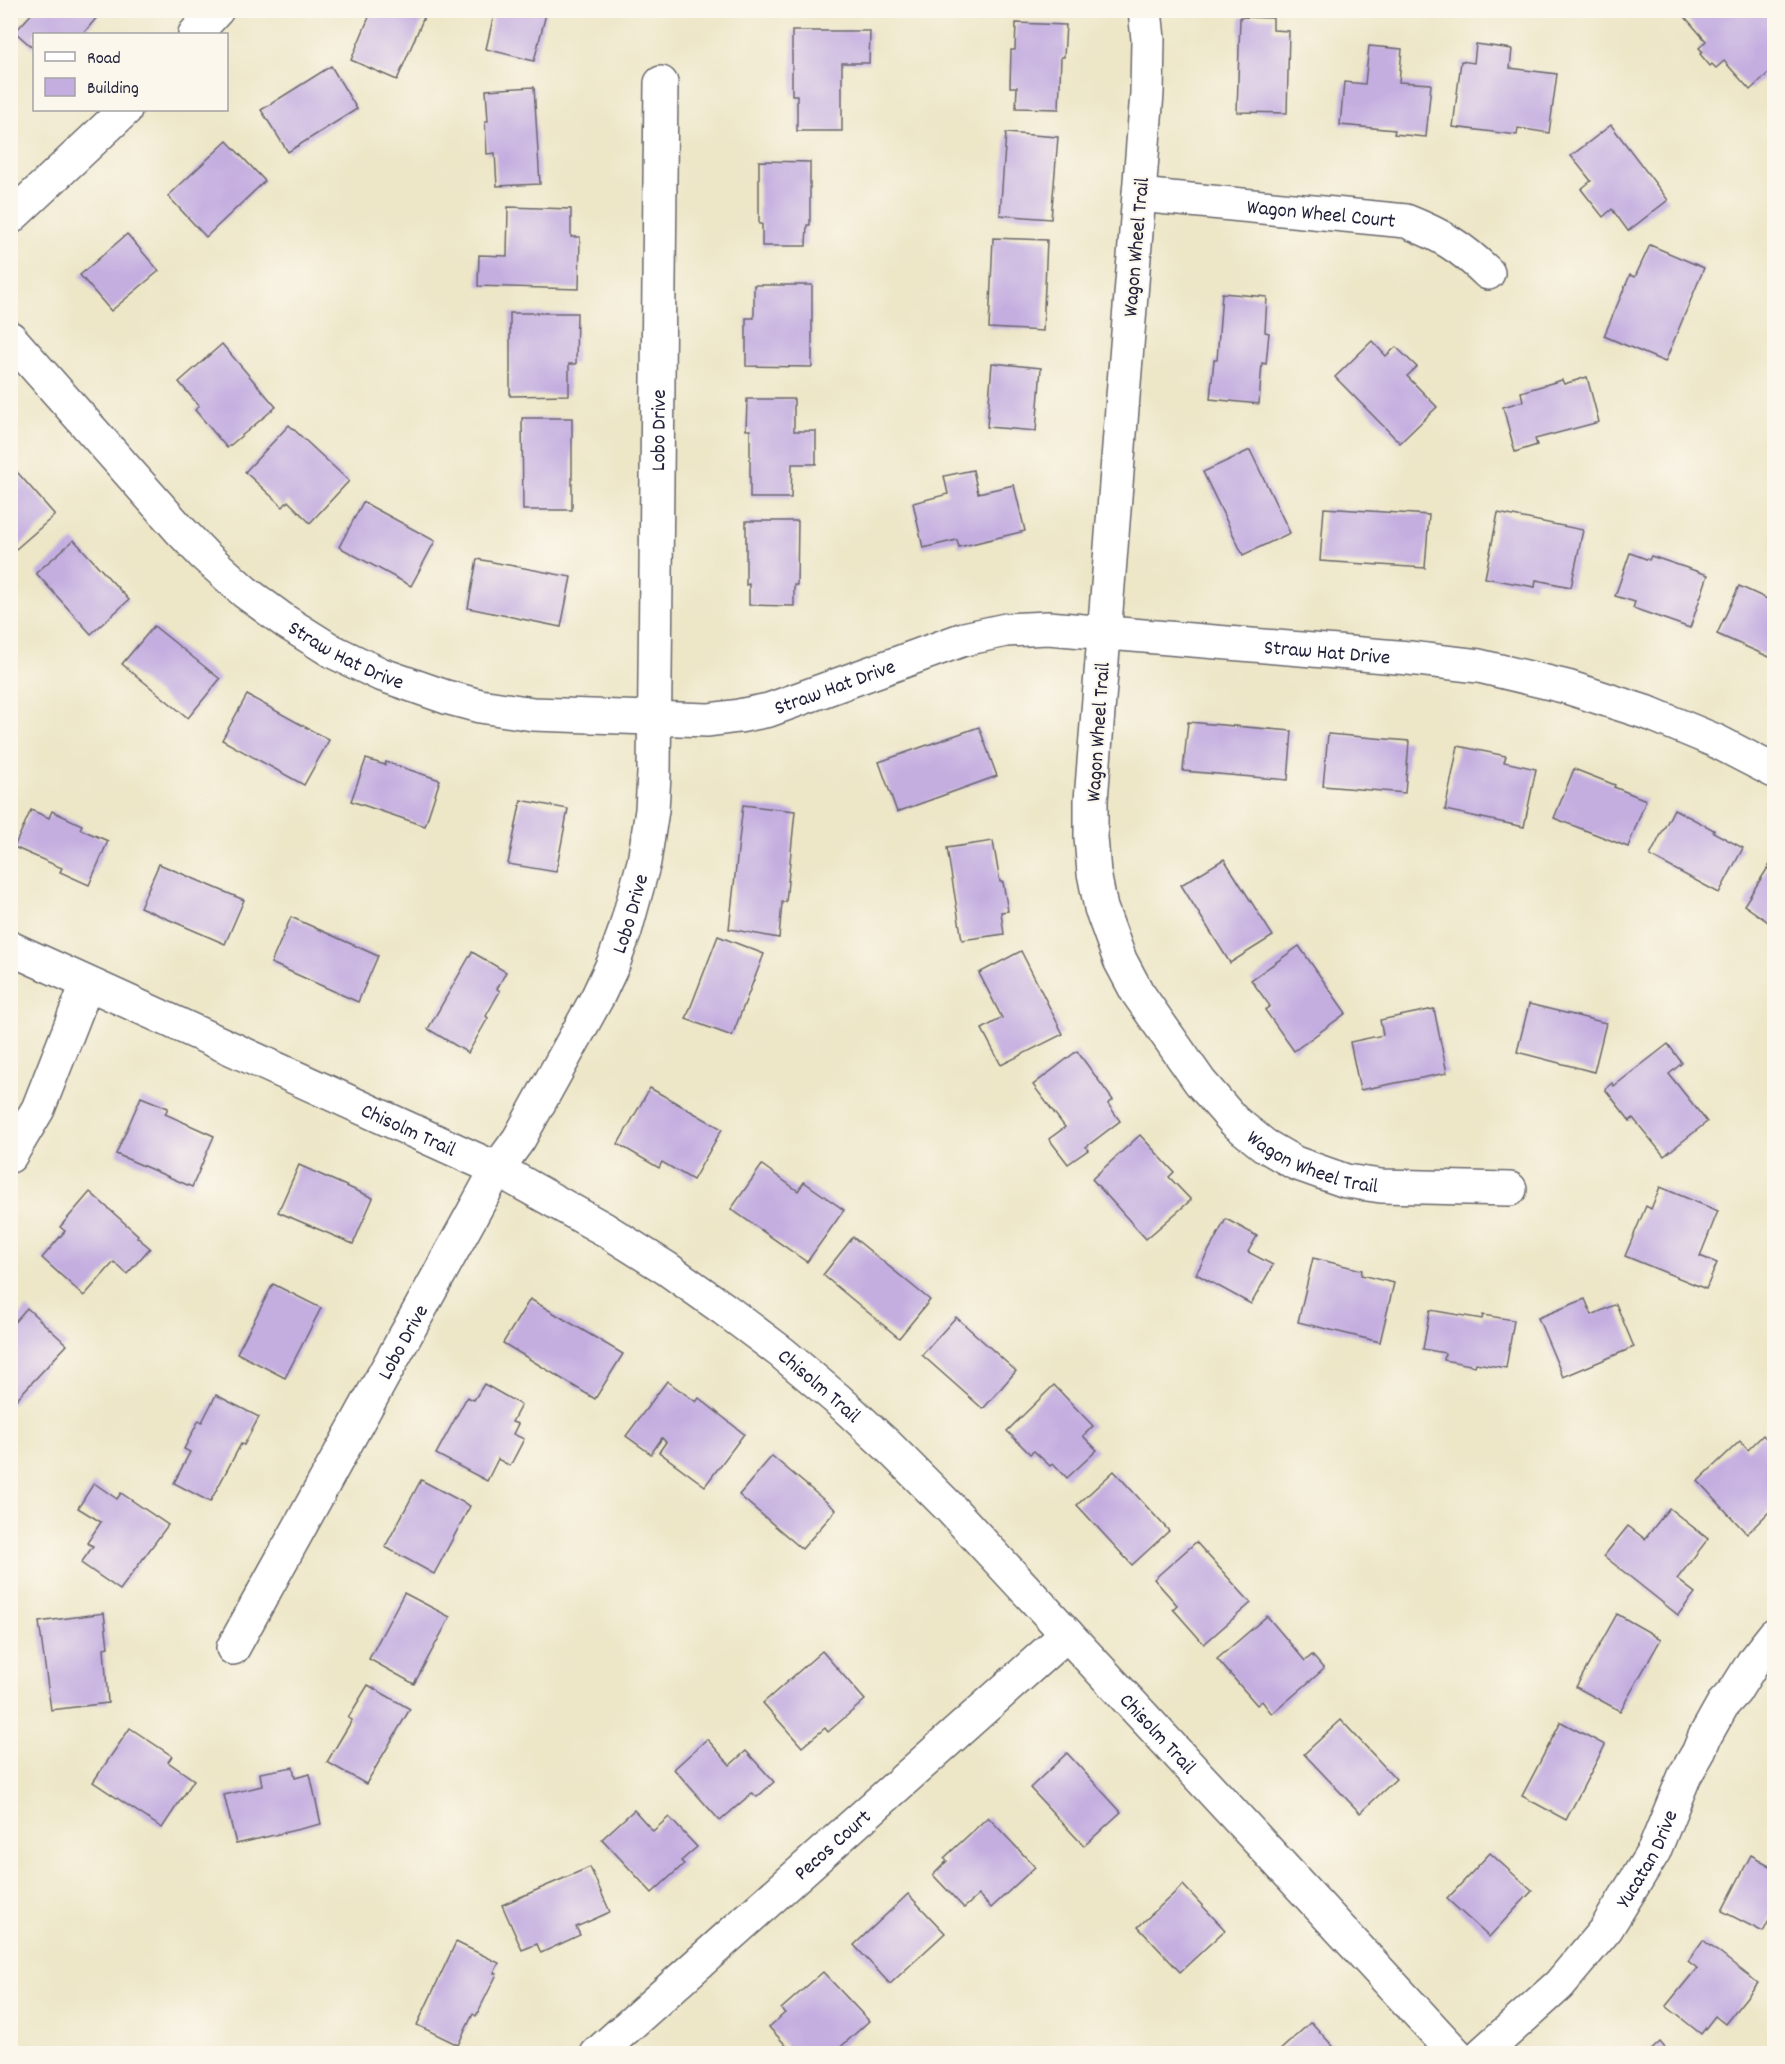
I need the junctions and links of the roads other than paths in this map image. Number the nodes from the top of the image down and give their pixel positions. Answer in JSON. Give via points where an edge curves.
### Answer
{"nodes":[{"id":1,"x":217,"y":10,"type":"edge"},
{"id":2,"x":1145,"y":10,"type":"edge"},
{"id":3,"x":196,"y":33,"type":"edge"},
{"id":4,"x":661,"y":83,"type":"dead end"},
{"id":5,"x":124,"y":111,"type":"edge"},
{"id":6,"x":1139,"y":195,"type":"junction"},
{"id":7,"x":10,"y":218,"type":"edge"},
{"id":8,"x":1488,"y":273,"type":"dead end"},
{"id":9,"x":10,"y":338,"type":"edge"},
{"id":10,"x":1104,"y":633,"type":"junction"},
{"id":11,"x":655,"y":720,"type":"junction"},
{"id":12,"x":1774,"y":771,"type":"edge"},
{"id":13,"x":10,"y":948,"type":"edge"},
{"id":14,"x":87,"y":984,"type":"junction"},
{"id":15,"x":10,"y":1156,"type":"edge"},
{"id":16,"x":497,"y":1169,"type":"junction"},
{"id":17,"x":1510,"y":1189,"type":"dead end"},
{"id":18,"x":1067,"y":1634,"type":"junction"},
{"id":19,"x":1774,"y":1635,"type":"edge"},
{"id":20,"x":233,"y":1648,"type":"dead end"},
{"id":21,"x":597,"y":2054,"type":"edge"},
{"id":22,"x":1456,"y":2054,"type":"edge"},
{"id":23,"x":1482,"y":2054,"type":"edge"}],
"edges":[{"from":1,"to":3,"type":"street"},
{"from":2,"to":6,"type":"street","name":"Wagon Wheel Trail","via":[[1147,93]]},
{"from":4,"to":11,"type":"street","name":"Lobo Drive"},
{"from":5,"to":7,"type":"street"},
{"from":6,"to":8,"type":"street","name":"Wagon Wheel Court","via":[[1406,221],[1455,244]]},
{"from":6,"to":10,"type":"street","name":"Wagon Wheel Trail"},
{"from":9,"to":11,"type":"street","name":"Straw Hat Drive","via":[[204,555],[245,592],[324,646],[380,674],[480,706],[533,714]]},
{"from":10,"to":11,"type":"street","name":"Straw Hat Drive","via":[[1048,628],[995,631],[769,710],[708,720]]},
{"from":10,"to":12,"type":"street","name":"Straw Hat Drive","via":[[1479,666],[1567,687],[1651,714]]},
{"from":10,"to":17,"type":"street","name":"Wagon Wheel Trail","via":[[1091,819],[1094,873],[1101,908],[1128,976],[1200,1082],[1250,1135],[1311,1170],[1364,1185]]},
{"from":11,"to":16,"type":"street","name":"Lobo Drive","via":[[650,828],[620,948],[519,1139]]},
{"from":13,"to":14,"type":"street","name":"Chisolm Trail"},
{"from":14,"to":15,"type":"street","via":[[38,1109]]},
{"from":14,"to":16,"type":"street","name":"Chisolm Trail"},
{"from":16,"to":18,"type":"street","name":"Chisolm Trail","via":[[666,1268],[781,1352],[888,1446]]},
{"from":16,"to":20,"type":"street","name":"Lobo Drive"},
{"from":18,"to":21,"type":"street","name":"Pecos Court"},
{"from":18,"to":22,"type":"street","name":"Chisolm Trail"},
{"from":19,"to":23,"type":"street","name":"Yucatan Drive","via":[[1723,1704],[1674,1799],[1654,1851],[1606,1929],[1559,1985]]}]}
